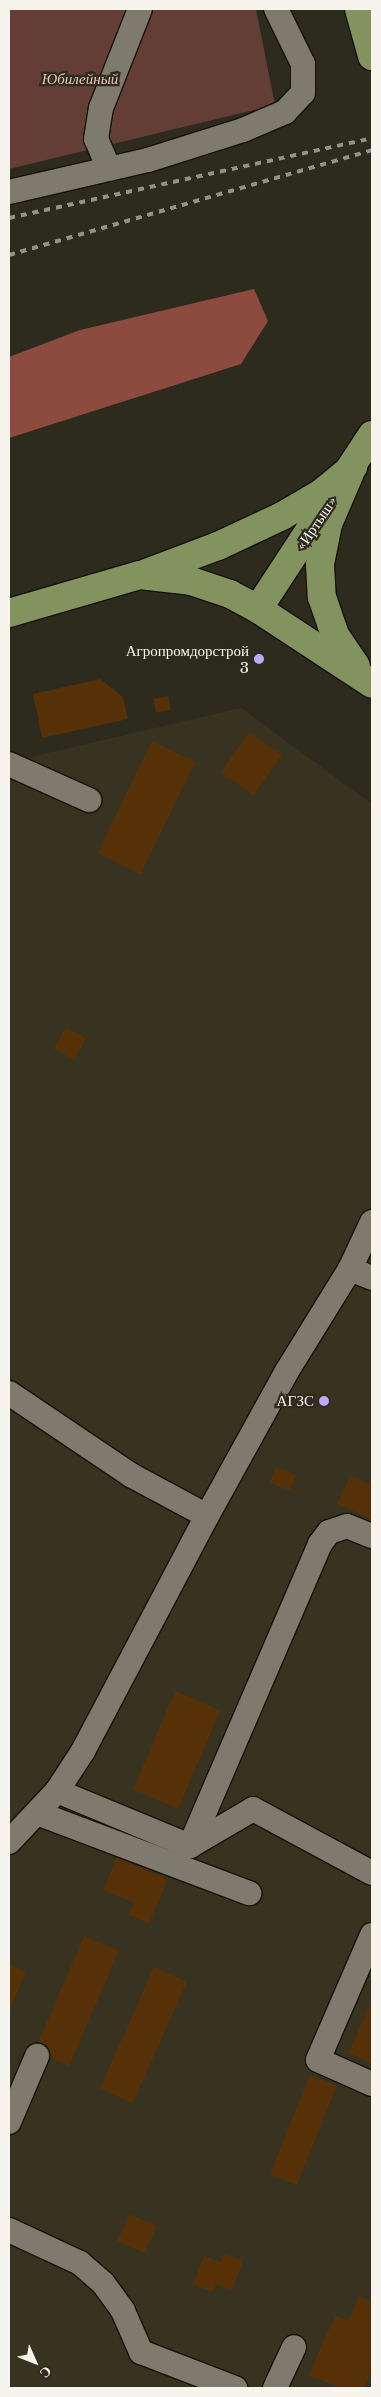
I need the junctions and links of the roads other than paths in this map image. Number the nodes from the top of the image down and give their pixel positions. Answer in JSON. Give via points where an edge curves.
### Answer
{"nodes":[{"id":1,"x":140,"y":9,"type":"edge"},
{"id":2,"x":276,"y":9,"type":"edge"},
{"id":3,"x":358,"y":9,"type":"edge"},
{"id":4,"x":372,"y":56,"type":"edge"},
{"id":5,"x":108,"y":169,"type":"junction"},
{"id":6,"x":9,"y":192,"type":"edge"},
{"id":7,"x":372,"y":435,"type":"edge"},
{"id":8,"x":353,"y":467,"type":"junction"},
{"id":9,"x":140,"y":575,"type":"junction"},
{"id":10,"x":258,"y":609,"type":"junction"},
{"id":11,"x":9,"y":614,"type":"edge"},
{"id":12,"x":370,"y":683,"type":"edge"},
{"id":13,"x":9,"y":764,"type":"edge"},
{"id":14,"x":89,"y":800,"type":"dead end"},
{"id":15,"x":372,"y":1222,"type":"edge"},
{"id":16,"x":350,"y":1269,"type":"junction"},
{"id":17,"x":372,"y":1278,"type":"edge"},
{"id":18,"x":9,"y":1393,"type":"edge"},
{"id":19,"x":207,"y":1516,"type":"junction"},
{"id":20,"x":372,"y":1536,"type":"edge"},
{"id":21,"x":57,"y":1791,"type":"junction"},
{"id":22,"x":37,"y":1813,"type":"junction"},
{"id":23,"x":9,"y":1842,"type":"edge"},
{"id":24,"x":190,"y":1846,"type":"junction"},
{"id":25,"x":372,"y":1873,"type":"edge"},
{"id":26,"x":249,"y":1894,"type":"dead end"},
{"id":27,"x":372,"y":1935,"type":"edge"},
{"id":28,"x":38,"y":2056,"type":"dead end"},
{"id":29,"x":372,"y":2084,"type":"edge"},
{"id":30,"x":9,"y":2122,"type":"edge"},
{"id":31,"x":9,"y":2230,"type":"edge"},
{"id":32,"x":294,"y":2347,"type":"dead end"},
{"id":33,"x":235,"y":2388,"type":"edge"},
{"id":34,"x":275,"y":2388,"type":"edge"}],
"edges":[{"from":1,"to":5,"type":"street","via":[[101,108],[96,139]]},
{"from":2,"to":5,"type":"street","via":[[304,64],[303,93],[285,112],[244,130]]},
{"from":3,"to":4,"type":"main road"},
{"from":5,"to":6,"type":"street"},
{"from":7,"to":8,"type":"main road","name":"«Иртыш»"},
{"from":8,"to":9,"type":"main road","via":[[320,494],[282,516],[218,546]]},
{"from":8,"to":10,"type":"main road","name":"«Иртыш»"},
{"from":8,"to":12,"type":"main road","via":[[328,524],[320,564],[322,589],[335,635]]},
{"from":9,"to":10,"type":"main road","via":[[191,581],[230,594]]},
{"from":9,"to":11,"type":"main road"},
{"from":10,"to":12,"type":"main road"},
{"from":13,"to":14,"type":"street"},
{"from":15,"to":16,"type":"street"},
{"from":16,"to":17,"type":"street"},
{"from":16,"to":19,"type":"street","via":[[288,1371]]},
{"from":18,"to":19,"type":"street","via":[[130,1475]]},
{"from":19,"to":21,"type":"street","via":[[83,1751]]},
{"from":20,"to":24,"type":"street","via":[[347,1526],[328,1532],[320,1544]]},
{"from":21,"to":22,"type":"street"},
{"from":21,"to":24,"type":"street"},
{"from":22,"to":23,"type":"street"},
{"from":22,"to":26,"type":"street"},
{"from":24,"to":25,"type":"street","via":[[253,1809]]},
{"from":27,"to":29,"type":"street","via":[[318,2060]]},
{"from":28,"to":30,"type":"street"},
{"from":31,"to":33,"type":"street","via":[[80,2263],[103,2283],[124,2310],[141,2352]]},
{"from":32,"to":34,"type":"street"}]}
